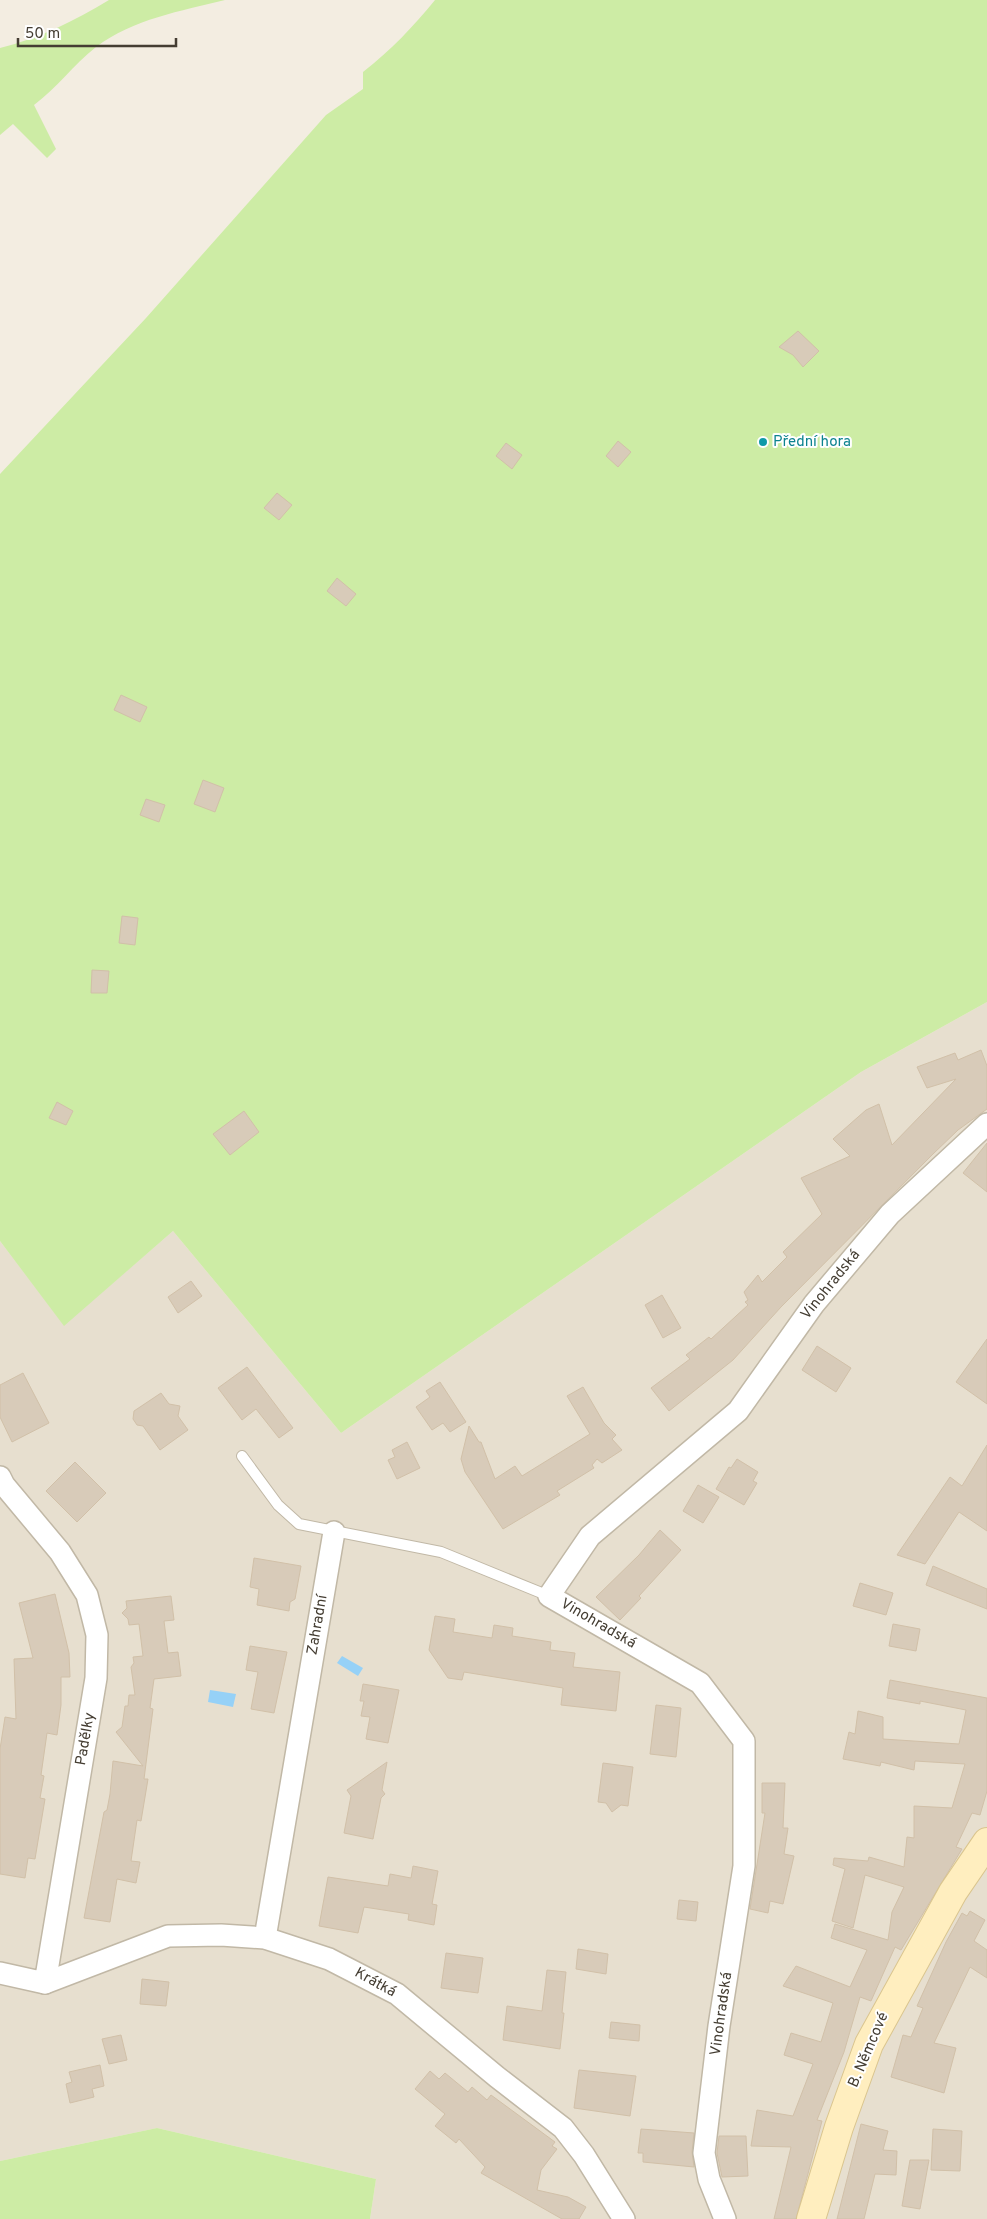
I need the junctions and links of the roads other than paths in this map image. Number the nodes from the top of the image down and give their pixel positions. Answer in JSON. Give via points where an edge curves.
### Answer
{"nodes":[{"id":1,"x":987,"y":1124,"type":"edge"},
{"id":2,"x":242,"y":1456,"type":"dead end"},
{"id":3,"x":0,"y":1477,"type":"edge"},
{"id":4,"x":334,"y":1532,"type":"junction"},
{"id":5,"x":548,"y":1596,"type":"junction"},
{"id":6,"x":987,"y":1842,"type":"edge"},
{"id":7,"x":265,"y":1938,"type":"junction"},
{"id":8,"x":0,"y":1974,"type":"edge"},
{"id":9,"x":45,"y":1982,"type":"junction"},
{"id":10,"x":624,"y":2219,"type":"edge"},
{"id":11,"x":725,"y":2219,"type":"edge"},
{"id":12,"x":811,"y":2219,"type":"edge"}],
"edges":[{"from":1,"to":5,"type":"street","name":"Vinohradská","via":[[890,1214],[814,1304],[738,1411],[590,1536]]},
{"from":2,"to":4,"type":"lane","via":[[278,1505],[299,1524]]},
{"from":3,"to":9,"type":"street","name":"Padělky","via":[[60,1552],[87,1595],[97,1635],[96,1678]]},
{"from":4,"to":5,"type":"lane","via":[[441,1552]]},
{"from":4,"to":7,"type":"street","name":"Zahradní"},
{"from":5,"to":11,"type":"street","name":"Vinohradská","via":[[700,1683],[744,1741],[744,1866],[719,2026],[704,2153],[709,2179]]},
{"from":6,"to":12,"type":"street","name":"B. Němcové","via":[[953,1892],[869,2044]]},
{"from":7,"to":9,"type":"street","name":"Krátká","via":[[168,1936]]},
{"from":7,"to":10,"type":"street","name":"Krátká","via":[[329,1959],[397,1994],[562,2128],[584,2155]]},
{"from":8,"to":9,"type":"street"}]}
